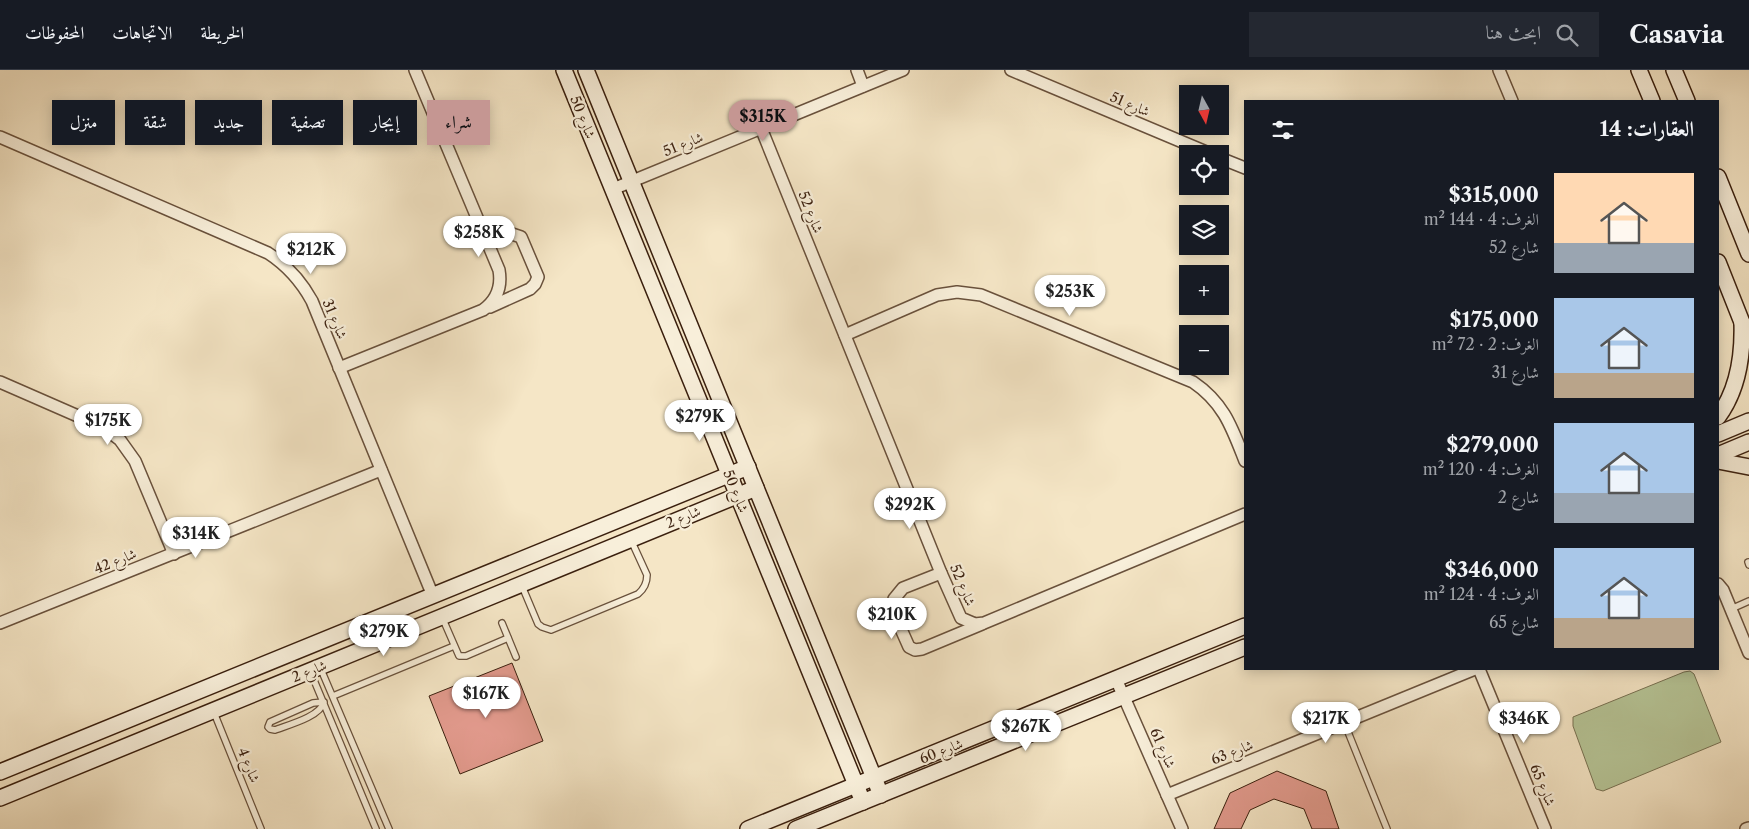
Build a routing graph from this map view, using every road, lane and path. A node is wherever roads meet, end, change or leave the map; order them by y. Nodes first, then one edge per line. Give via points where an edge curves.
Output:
1 (415, 70) edge
2 (564, 70) edge
3 (586, 70) edge
4 (857, 70) edge
5 (903, 70) edge
6 (1011, 70) edge
7 (1499, 70) edge
8 (1639, 70) edge
9 (1674, 70) edge
10 (864, 86) junction
11 (1512, 100) edge
12 (1652, 100) edge
13 (1687, 100) edge
14 (761, 128) junction
15 (0, 137) edge
16 (1190, 145) edge
17 (1229, 162) edge
18 (1244, 168) edge
19 (1719, 179) edge
20 (632, 182) junction
21 (613, 189) junction
22 (487, 243) junction
23 (1749, 254) edge
24 (1719, 265) edge
25 (483, 310) junction
26 (1742, 323) junction
27 (845, 335) junction
28 (1749, 339) edge
29 (339, 368) junction
30 (0, 382) edge
31 (1719, 415) edge
32 (1749, 422) edge
33 (1719, 434) edge
34 (1749, 442) edge
35 (1719, 455) edge
36 (1244, 459) edge
37 (1719, 461) edge
38 (748, 467) junction
39 (1749, 467) edge
40 (381, 470) junction
41 (729, 474) junction
42 (756, 488) junction
43 (738, 495) junction
44 (1244, 514) edge
45 (631, 539) junction
46 (174, 554) junction
47 (941, 573) junction
48 (521, 584) junction
49 (1719, 585) edge
50 (434, 595) junction
51 (1749, 600) edge
52 (1731, 609) junction
53 (441, 617) junction
54 (0, 623) edge
55 (502, 623) dead end
56 (984, 623) junction
57 (1244, 626) edge
58 (508, 638) junction
59 (454, 646) junction
60 (1244, 647) edge
61 (1749, 653) edge
62 (516, 657) dead end
63 (315, 668) junction
64 (1474, 670) edge
65 (1477, 670) edge
66 (1116, 679) junction
67 (1124, 696) junction
68 (333, 697) junction
69 (324, 702) junction
70 (213, 710) junction
71 (1344, 722) junction
72 (43, 755) junction
73 (0, 772) edge
74 (53, 776) junction
75 (874, 778) junction
76 (856, 785) junction
77 (881, 795) junction
78 (1167, 795) junction
79 (0, 798) edge
80 (863, 802) junction
81 (261, 829) edge
82 (376, 829) edge
83 (389, 829) edge
84 (748, 829) edge
85 (796, 829) edge
86 (1182, 829) edge
87 (1387, 829) edge
88 (1545, 829) edge

1 - 22 street
2 - 21 street, شارع 50
3 - 20 street, شارع 50
4 - 10 street
5 - 10 street, شارع 51
6 - 16 street, شارع 51
7 - 11 street
8 - 12 street
9 - 13 street
10 - 14 street, شارع 51
14 - 20 street, شارع 51
14 - 27 street, شارع 52
15 - 29 street, شارع 31 via 260,249 278,260 304,288
17 - 18 street
19 - 23 street
20 - 21 street, شارع 51
20 - 38 street, شارع 50
21 - 41 street, شارع 50
22 - 25 street via 499,270 500,284 495,298
22 - 25 street via 509,233 521,237 538,276 530,289
24 - 26 street
25 - 29 street
26 - 28 street
26 - 31 street via 1743,342 1736,379
27 - 36 street via 937,295 957,292 981,295 1193,382 1210,394 1224,411
27 - 47 street, شارع 52
29 - 40 street, شارع 31
30 - 46 street via 104,427 120,440 135,461
32 - 33 street
34 - 35 street
37 - 39 street
38 - 41 street, شارع 2
38 - 42 street, شارع 50
40 - 46 street, شارع 42
40 - 50 street, شارع 31
41 - 43 street, شارع 50
41 - 50 street, شارع 2
42 - 43 street, شارع 2
42 - 75 street, شارع 50
43 - 45 street, شارع 2
43 - 76 street, شارع 50
44 - 56 street
45 - 48 street, شارع 2
45 - 48 lane via 646,575 644,588 638,594 556,629 546,629 538,624
46 - 54 street, شارع 42
47 - 56 street, شارع 52 via 961,618 975,624
47 - 56 street via 903,588 894,599 893,611 909,646 922,650
48 - 53 street, شارع 2
49 - 52 street
50 - 53 street via 420,608 420,612 426,620
50 - 53 street via 451,594 456,600 455,607
50 - 72 street, شارع 2
51 - 52 lane
52 - 61 street
53 - 59 lane
53 - 63 street, شارع 2
55 - 58 lane
57 - 66 street, شارع 60
58 - 59 lane via 463,657
58 - 62 lane
59 - 68 lane
60 - 67 street, شارع 60
63 - 68 lane
63 - 69 lane
63 - 70 street, شارع 2
64 - 71 street, شارع 63
65 - 88 street, شارع 65
66 - 67 street, شارع 61
66 - 75 street, شارع 60
67 - 77 street, شارع 60
67 - 78 street, شارع 61
68 - 69 lane
68 - 83 lane
69 - 69 lane via 313,703 270,722 268,727 275,730 315,714
69 - 82 lane
70 - 74 street, شارع 2
70 - 81 lane, شارع 4
71 - 78 street, شارع 63
71 - 87 lane
72 - 73 street, شارع 2
72 - 74 street
74 - 79 street, شارع 2
75 - 76 street, شارع 60
75 - 77 street, شارع 50
76 - 80 street, شارع 50
76 - 84 street, شارع 60
77 - 80 street, شارع 60
78 - 86 street, شارع 61
80 - 85 street, شارع 60

